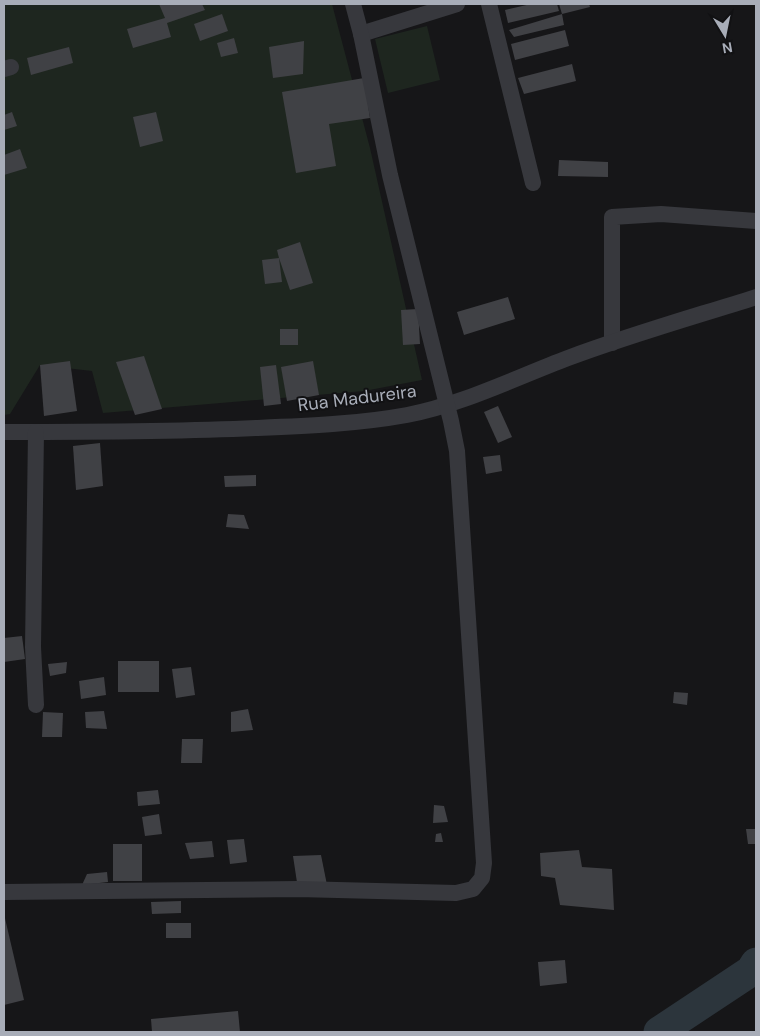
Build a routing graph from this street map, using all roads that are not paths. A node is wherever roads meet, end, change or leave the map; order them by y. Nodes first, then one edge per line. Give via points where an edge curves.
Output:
1 (353, 4) edge
2 (457, 4) edge
3 (489, 4) edge
4 (361, 34) junction
5 (533, 183) dead end
6 (756, 222) edge
7 (756, 298) edge
8 (612, 343) junction
9 (447, 404) junction
10 (4, 432) edge
11 (36, 432) junction
12 (36, 705) dead end
13 (4, 892) edge

1 - 4 street
2 - 4 street
3 - 5 street
4 - 9 street via 390,175
6 - 8 street via 661,214 612,217
7 - 8 street, Rua Madureira
8 - 9 street, Rua Madureira
9 - 11 street, Rua Madureira via 408,415 287,426
9 - 13 street via 459,483 484,863 477,886 456,893 278,889
10 - 11 street, Rua Madureira
11 - 12 street via 33,638

